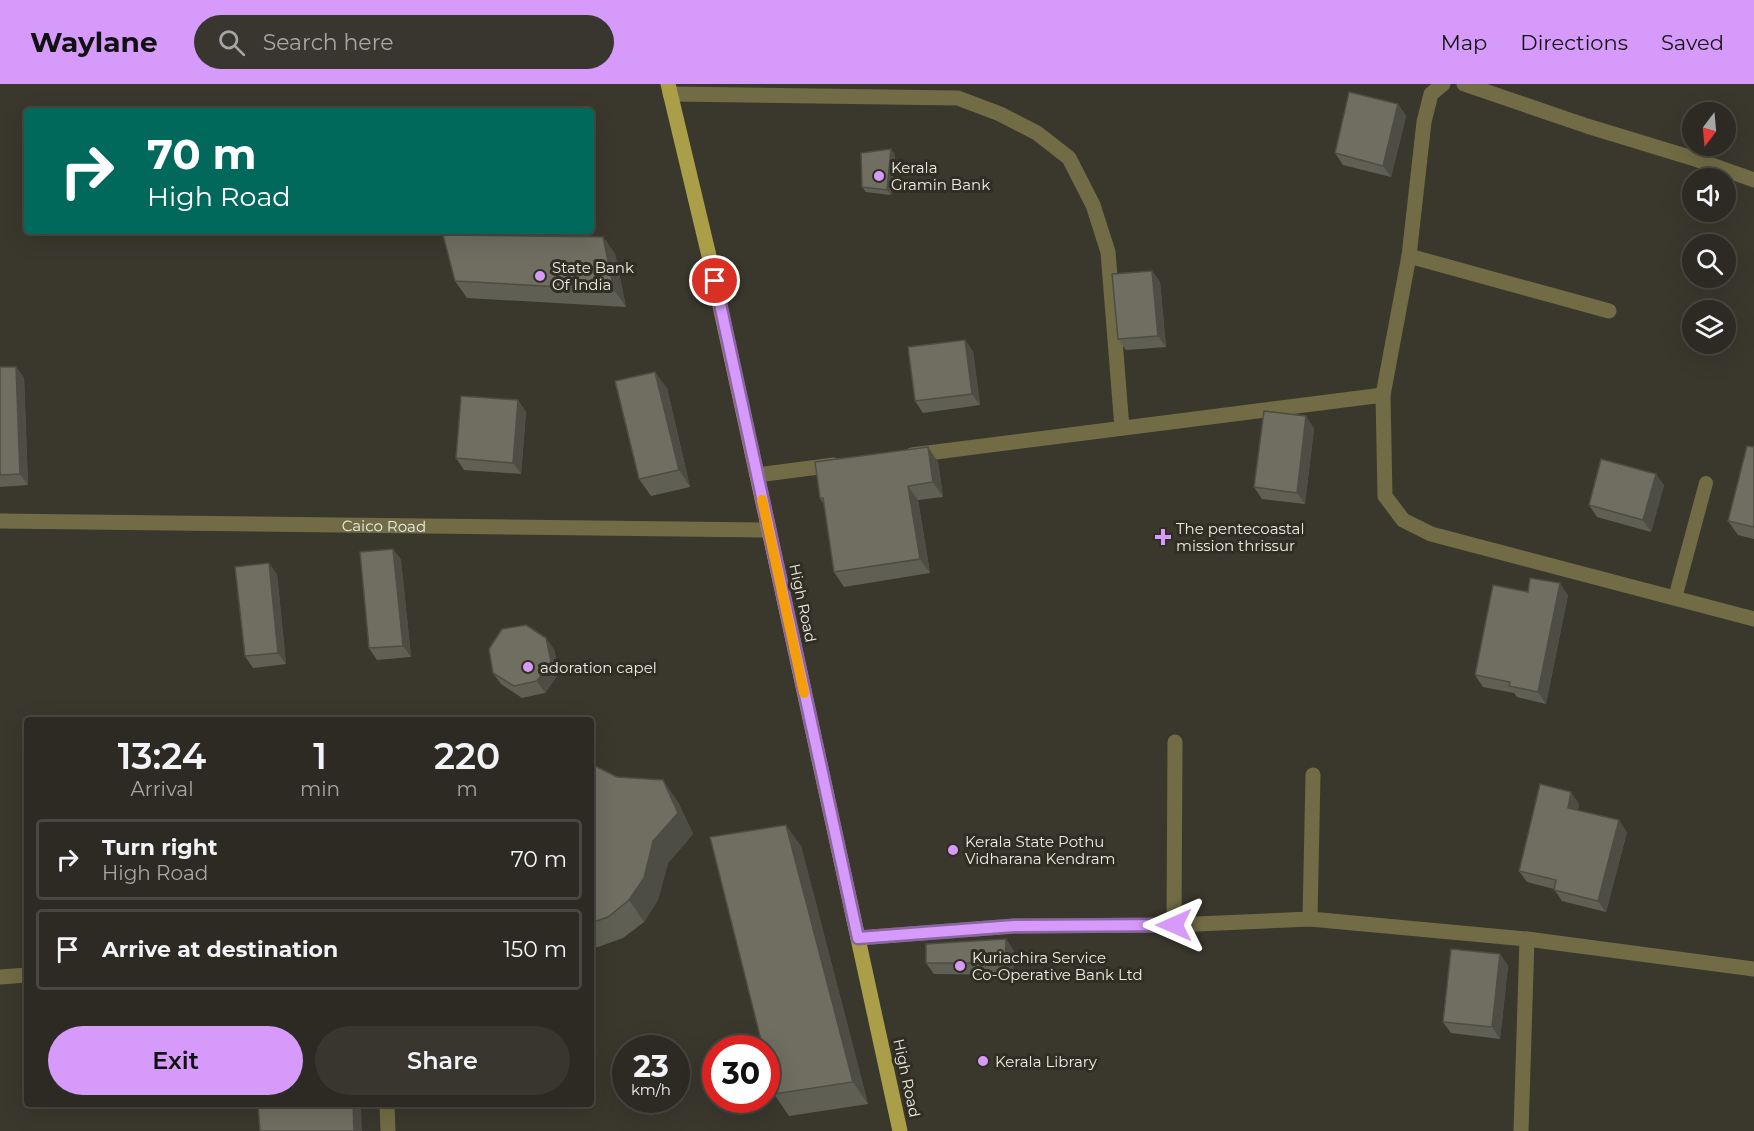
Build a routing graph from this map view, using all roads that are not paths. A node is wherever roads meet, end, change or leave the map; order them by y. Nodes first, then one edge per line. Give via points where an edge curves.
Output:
1 (1443, 84) edge
2 (1464, 84) edge
3 (669, 89) edge
4 (1754, 180) edge
5 (1409, 256) junction
6 (1609, 311) dead end
7 (1383, 395) junction
8 (1122, 428) junction
9 (898, 457) edge
10 (851, 463) edge
11 (757, 475) junction
12 (1706, 483) dead end
13 (0, 521) edge
14 (769, 530) junction
15 (1675, 598) junction
16 (1754, 619) edge
17 (1175, 742) dead end
18 (1313, 775) dead end
19 (1310, 919) junction
20 (1174, 925) junction
21 (858, 938) junction
22 (1527, 939) junction
23 (1754, 969) edge
24 (24, 975) edge
25 (0, 977) edge
26 (387, 1107) edge
27 (388, 1131) edge
28 (900, 1131) edge
29 (1521, 1131) edge

1 - 5 street via 1431,94 1424,122
2 - 4 street
3 - 8 street via 958,98 1037,133 1069,158 1093,206 1108,252
3 - 11 main road, High Road
5 - 6 street
5 - 7 street
7 - 8 street
7 - 15 street via 1385,496 1403,520 1431,534
8 - 9 street
10 - 11 street
11 - 14 main road, High Road
12 - 15 lane
13 - 14 street, Caico Road
14 - 21 main road, High Road
15 - 16 street
17 - 20 street
18 - 19 street
19 - 20 street
19 - 22 street
20 - 21 street via 1014,926
21 - 28 main road, High Road
22 - 23 street
22 - 29 street
24 - 25 street
26 - 27 street

